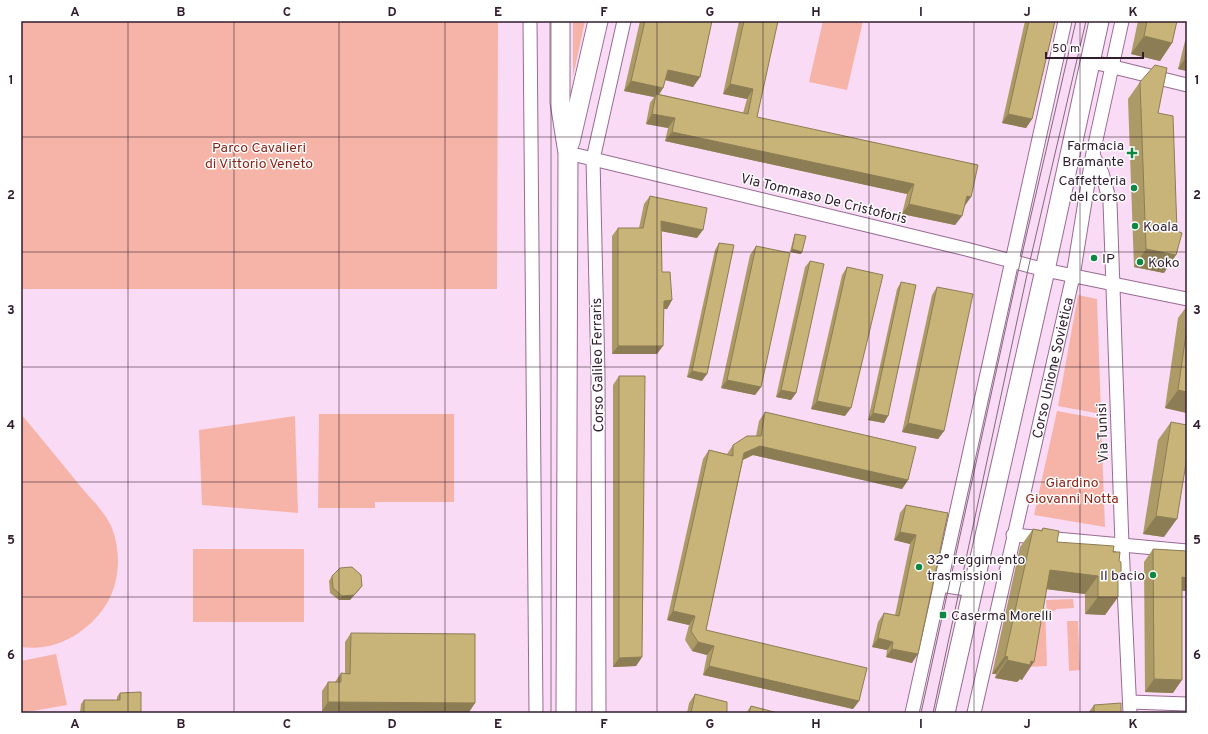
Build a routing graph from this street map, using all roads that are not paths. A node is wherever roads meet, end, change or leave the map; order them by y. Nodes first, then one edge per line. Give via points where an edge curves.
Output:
1 (530, 21) edge
2 (560, 21) edge
3 (598, 21) edge
4 (624, 21) edge
5 (1065, 21) edge
6 (1099, 21) edge
7 (1122, 21) edge
8 (1089, 61) junction
9 (1112, 66) junction
10 (1187, 85) edge
11 (568, 153) junction
12 (1093, 155) junction
13 (593, 159) junction
14 (1012, 260) junction
15 (1045, 270) junction
16 (1073, 276) junction
17 (1113, 284) junction
18 (1187, 299) edge
19 (1014, 535) junction
20 (1122, 545) junction
21 (1187, 551) edge
22 (940, 585) junction
23 (973, 590) junction
24 (1187, 704) edge
25 (1130, 708) edge
26 (536, 713) edge
27 (566, 713) edge
28 (599, 713) edge
29 (912, 713) edge
30 (945, 713) edge
31 (974, 713) edge

1 - 26 street
2 - 11 main road, Corso Galileo Ferraris via 560,102
3 - 11 main road, Corso Galileo Ferraris
4 - 13 street, Corso Galileo Ferraris
5 - 14 street
6 - 8 main road, Corso Unione Sovietica
7 - 9 street, Corso Unione Sovietica
8 - 9 street
8 - 15 main road, Corso Unione Sovietica
9 - 10 street
9 - 12 street, Corso Unione Sovietica
11 - 13 street, Via Tommaso De Cristoforis
11 - 27 main road, Corso Galileo Ferraris
12 - 16 street, Corso Unione Sovietica
12 - 17 street, Via Tunisi via 1102,173 1110,202
13 - 14 street, Via Tommaso De Cristoforis
13 - 28 street, Corso Galileo Ferraris via 598,382
14 - 15 street, Via Tommaso De Cristoforis
14 - 22 street
15 - 16 street, Via Tommaso De Cristoforis
15 - 23 main road, Corso Unione Sovietica
16 - 17 street, Via Tommaso De Cristoforis
16 - 19 street, Corso Unione Sovietica
17 - 18 street, Via Tommaso De Cristoforis
17 - 20 street, Via Tunisi
19 - 20 street
19 - 31 street, Corso Unione Sovietica
20 - 21 street
20 - 25 street, Via Tunisi
22 - 23 street
22 - 29 street
23 - 30 main road, Corso Unione Sovietica
24 - 25 street

